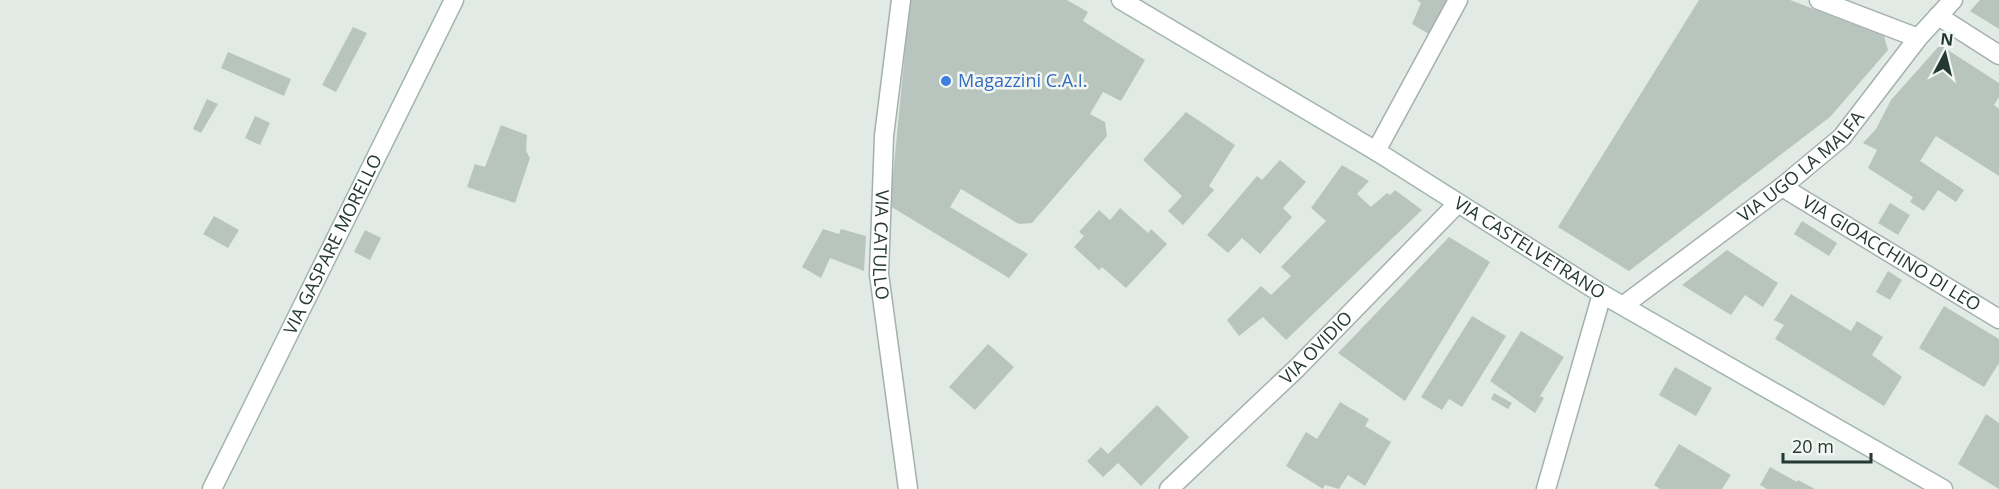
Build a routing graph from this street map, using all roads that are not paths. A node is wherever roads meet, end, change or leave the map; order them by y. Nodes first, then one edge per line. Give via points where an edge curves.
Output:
1 (454, 0) edge
2 (901, 0) edge
3 (1121, 0) edge
4 (1458, 0) edge
5 (1819, 0) edge
6 (1953, 0) edge
7 (1938, 16) junction
8 (1918, 38) junction
9 (1999, 55) edge
10 (1376, 151) junction
11 (1782, 187) junction
12 (1458, 203) junction
13 (1602, 294) junction
14 (1624, 305) junction
15 (1999, 319) edge
16 (212, 489) edge
17 (908, 489) edge
18 (1169, 489) edge
19 (1546, 489) edge
20 (1943, 489) edge

1 - 16 street, VIA GASPARE MORELLO
2 - 17 street, VIA CATULLO via 884,136 879,274
3 - 10 street, VIA CASTELVETRANO
4 - 10 street
5 - 8 street
6 - 7 street, VIA UGO LA MALFA
7 - 8 street, VIA UGO LA MALFA
7 - 9 street
8 - 11 street, VIA UGO LA MALFA via 1842,137
10 - 12 street, VIA CASTELVETRANO
11 - 14 street, VIA UGO LA MALFA
11 - 15 street, VIA GIOACCHINO DI LEO
12 - 13 street, VIA CASTELVETRANO
12 - 18 street, VIA OVIDIO via 1297,368
13 - 14 street, VIA CASTELVETRANO
13 - 19 street
14 - 20 street, VIA CASTELVETRANO

